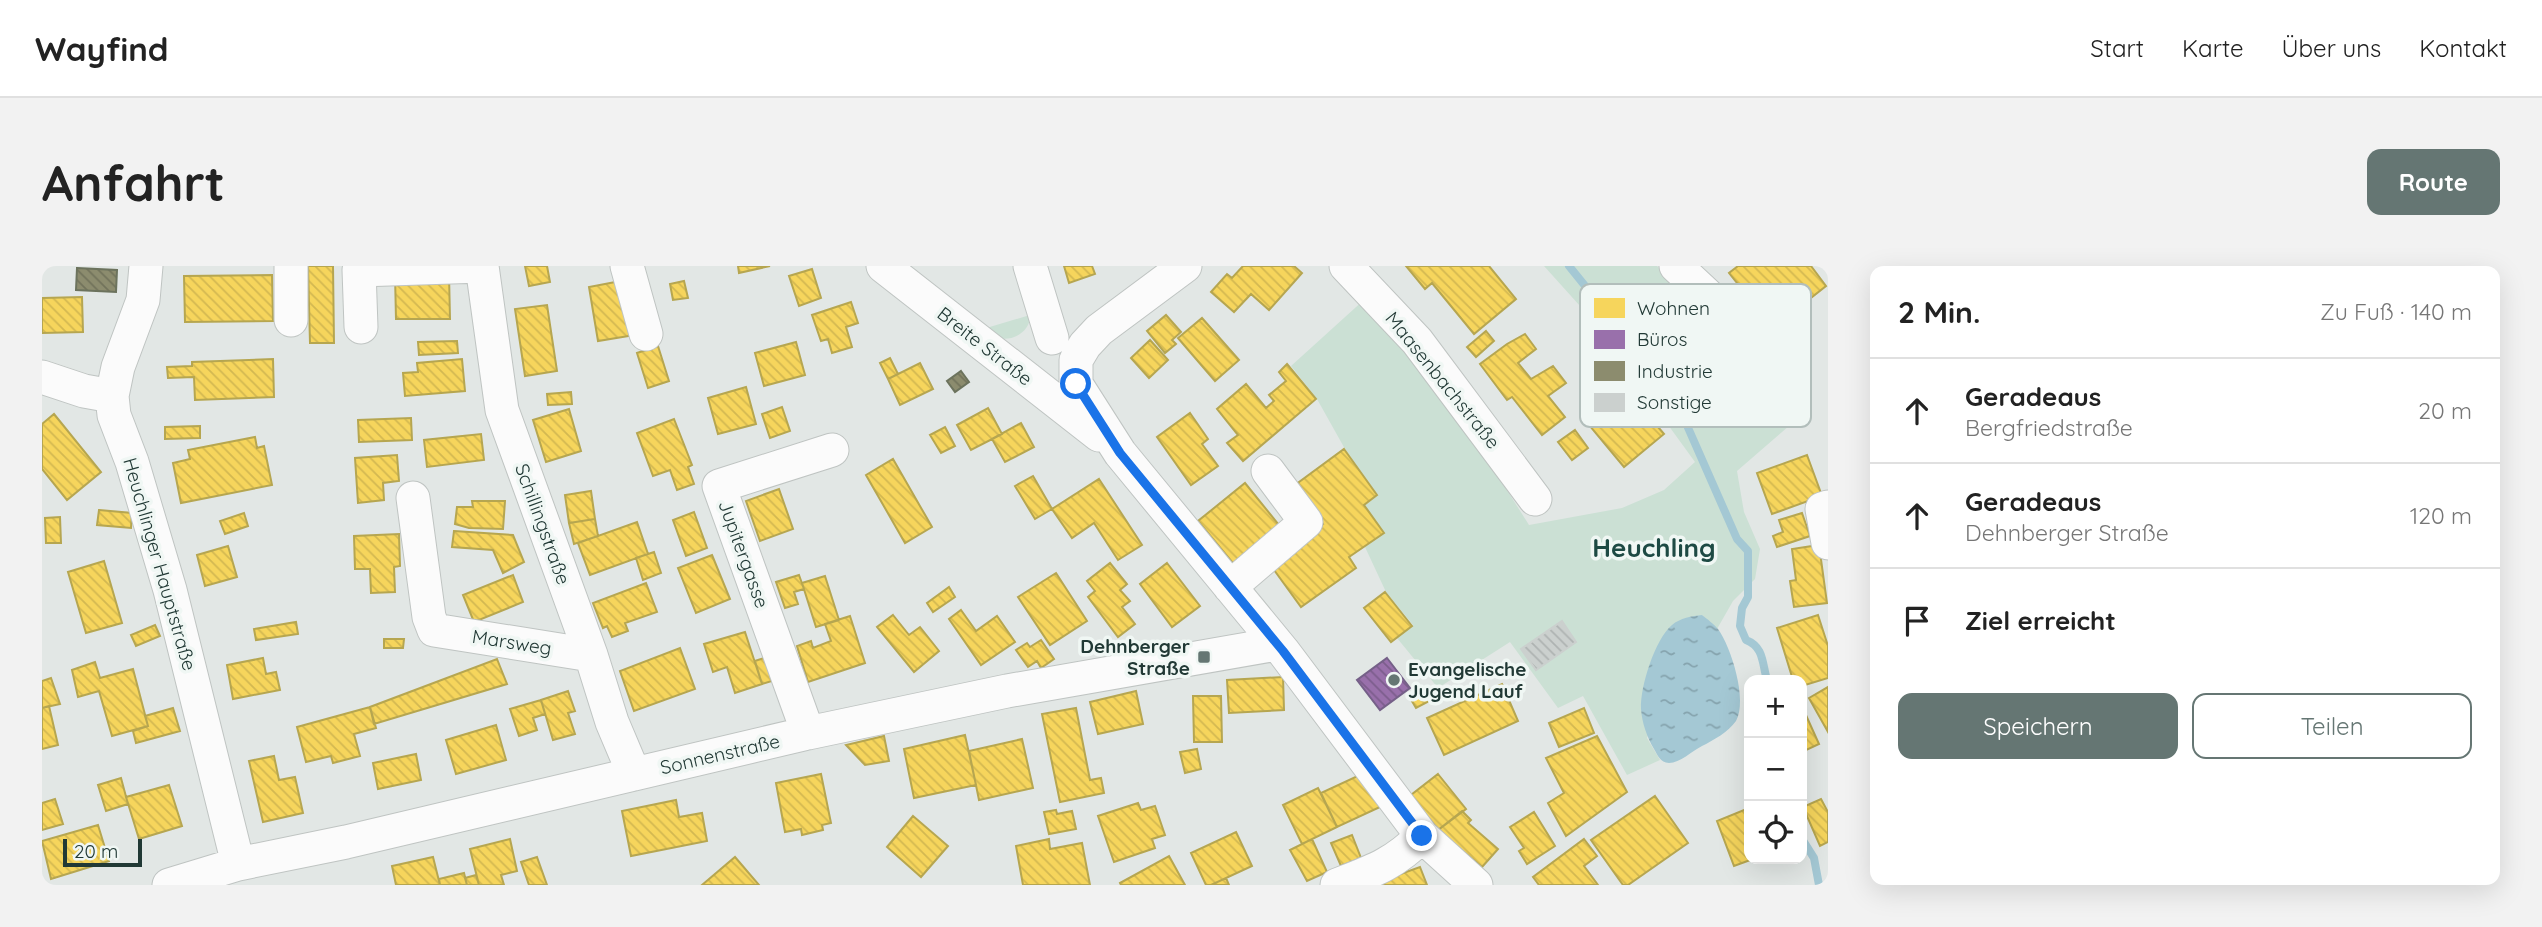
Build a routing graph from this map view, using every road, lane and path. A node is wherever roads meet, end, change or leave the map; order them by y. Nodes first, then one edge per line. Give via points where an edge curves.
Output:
1 (146, 266) edge
2 (291, 266) edge
3 (482, 266) edge
4 (627, 266) edge
5 (1030, 266) edge
6 (1185, 266) edge
7 (1346, 266) edge
8 (1676, 266) edge
9 (891, 268) edge
10 (1695, 284) edge
11 (291, 320) dead end
12 (361, 327) dead end
13 (646, 334) dead end
14 (1052, 338) junction
15 (1085, 345) junction
16 (1016, 371) junction
17 (42, 377) edge
18 (112, 396) junction
19 (832, 450) dead end
20 (1120, 453) junction
21 (1268, 471) dead end
22 (412, 498) dead end
23 (1535, 499) dead end
24 (1828, 507) edge
25 (1828, 543) edge
26 (1230, 587) junction
27 (1277, 644) junction
28 (591, 654) junction
29 (808, 733) junction
30 (634, 774) junction
31 (1422, 836) junction
32 (235, 872) edge
33 (169, 885) edge
34 (1337, 885) edge
35 (1476, 885) edge

1 - 18 street, Heuchlinger Hauptstraße via 143,300
2 - 11 street
3 - 12 street via 359,270
3 - 28 street, Schillingstraße via 502,410
4 - 13 street
5 - 14 street
6 - 15 street
7 - 23 street, Maasenbachstraße via 1417,341
8 - 10 street
9 - 16 street, Breite Straße
14 - 15 street
14 - 16 street
15 - 20 street via 1076,360 1076,384
16 - 20 street, Breite Straße
17 - 18 street
18 - 32 street, Heuchlinger Hauptstraße via 114,415 170,590
19 - 29 street, Jupitergasse via 719,486
20 - 26 street
21 - 26 street via 1306,522
22 - 28 street, Marsweg via 434,630
24 - 25 street via 1822,509
26 - 27 street
27 - 29 street, Sonnenstraße via 1007,691
27 - 31 street
28 - 30 street, Schillingstraße
29 - 30 street, Sonnenstraße
30 - 32 street, Sonnenstraße
31 - 34 street via 1386,866
31 - 35 street
32 - 33 street, Sonnenstraße

